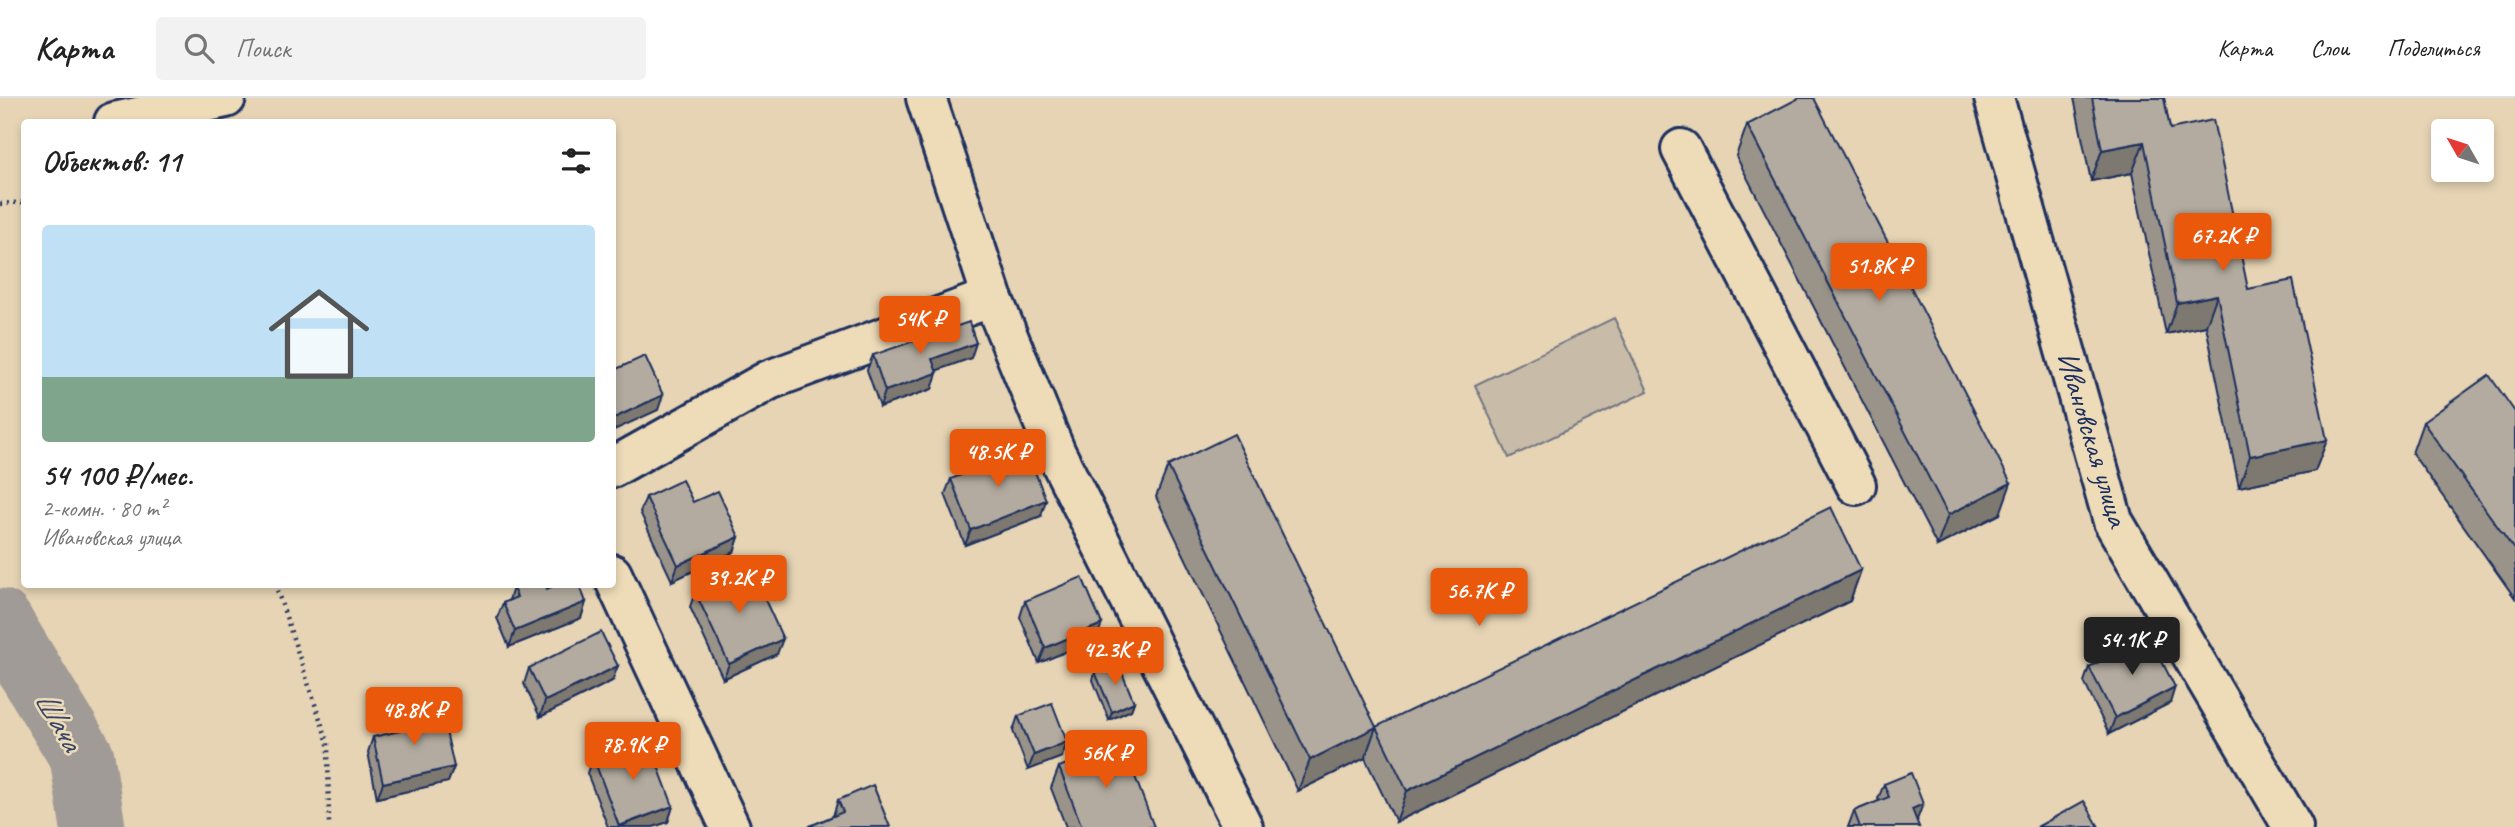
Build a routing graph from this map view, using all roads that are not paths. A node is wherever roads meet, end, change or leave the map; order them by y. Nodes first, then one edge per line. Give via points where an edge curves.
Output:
1 (226, 98) edge
2 (926, 98) edge
3 (1994, 98) edge
4 (128, 119) edge
5 (1681, 149) dead end
6 (992, 297) junction
7 (616, 466) edge
8 (1856, 485) dead end
9 (616, 583) edge
10 (730, 827) edge
11 (1243, 827) edge
12 (2293, 827) edge

1 - 4 street
2 - 6 street
3 - 12 street, Ивановская улица via 2113,521
5 - 8 street
6 - 7 street via 769,380
6 - 11 street via 1056,453
9 - 10 street

